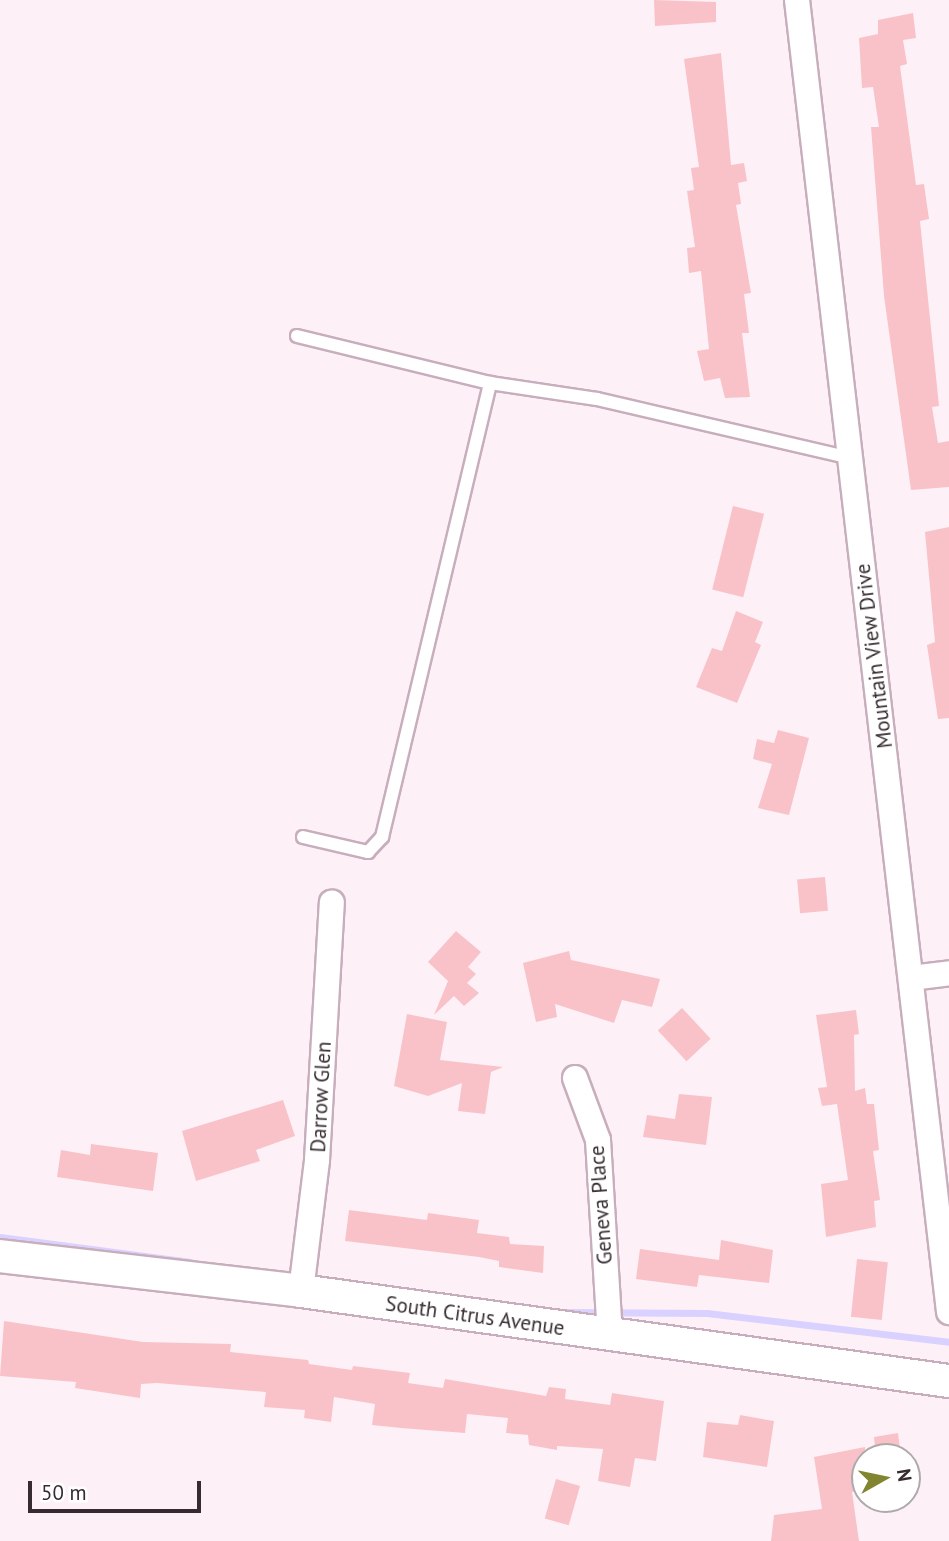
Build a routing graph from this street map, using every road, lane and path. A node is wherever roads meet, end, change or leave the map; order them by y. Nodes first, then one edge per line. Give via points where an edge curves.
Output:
1 (797, 0) edge
2 (298, 336) dead end
3 (490, 383) junction
4 (851, 458) junction
5 (303, 837) dead end
6 (332, 902) dead end
7 (949, 973) edge
8 (911, 978) junction
9 (575, 1078) dead end
10 (0, 1256) edge
11 (301, 1291) junction
12 (949, 1312) edge
13 (610, 1335) junction
14 (949, 1381) edge

1 - 4 street, Mountain View Drive
2 - 3 lane
3 - 4 lane via 597,399
3 - 5 lane via 382,837 368,852
4 - 8 street, Mountain View Drive
6 - 11 street, Darrow Glen via 317,1160
7 - 8 street
8 - 12 street, Mountain View Drive
9 - 13 street, Geneva Place via 598,1140
10 - 11 street, South Citrus Avenue
11 - 13 street, South Citrus Avenue
13 - 14 street, South Citrus Avenue

